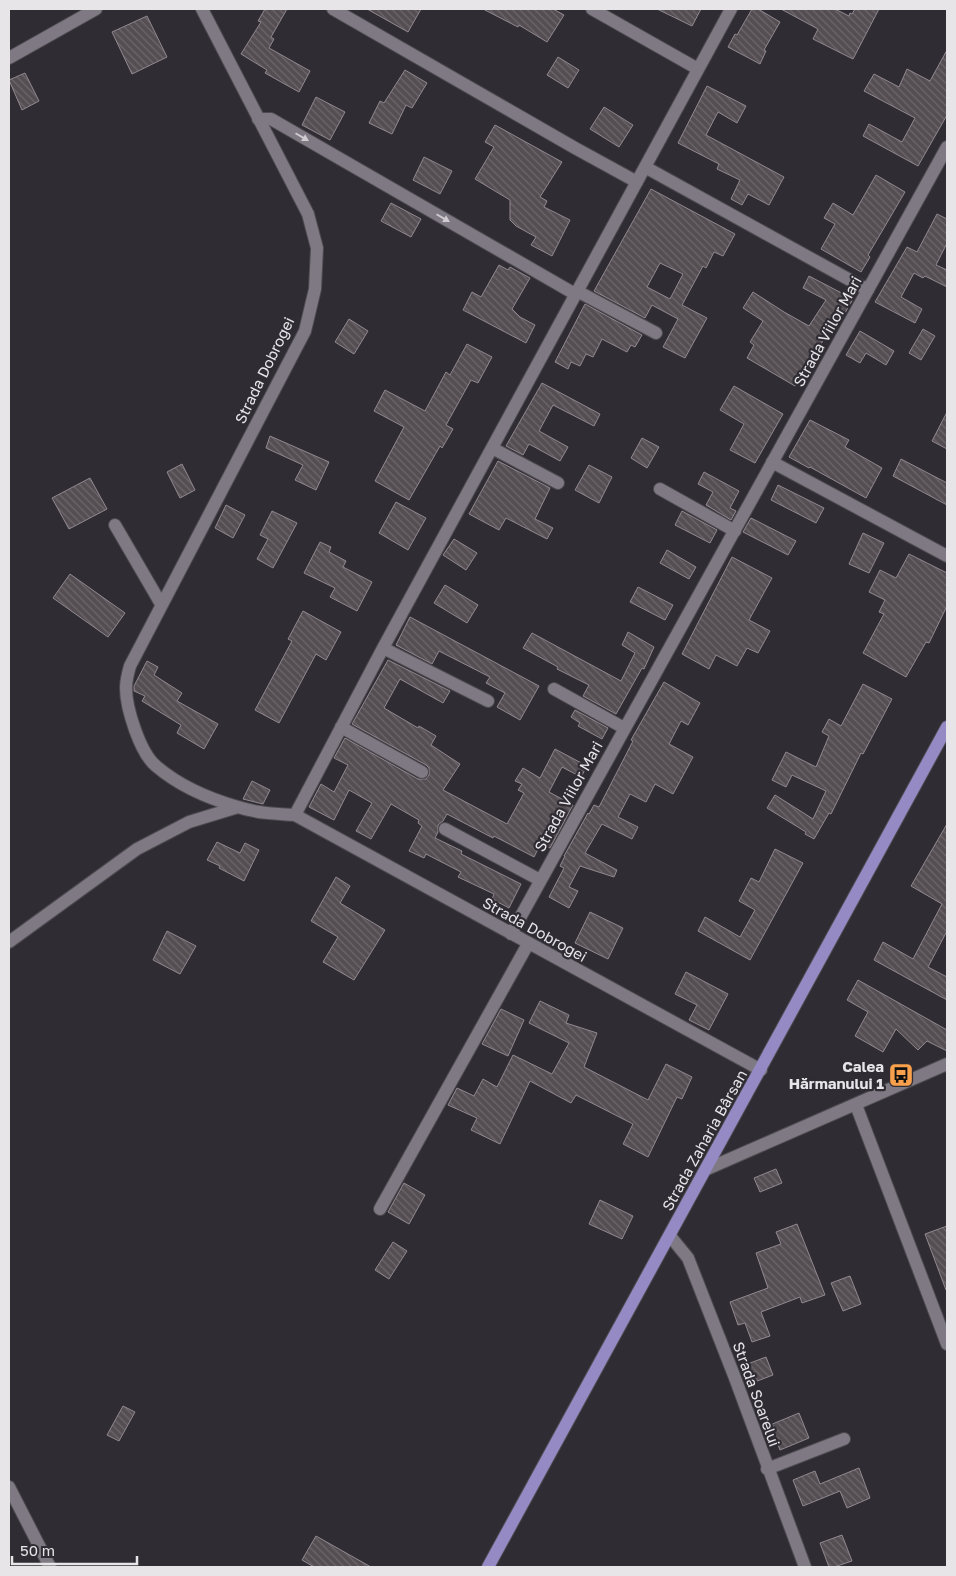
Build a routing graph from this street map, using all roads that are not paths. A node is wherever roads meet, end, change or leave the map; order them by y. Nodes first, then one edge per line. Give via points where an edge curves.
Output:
1 (96, 9) edge
2 (202, 9) edge
3 (333, 9) edge
4 (592, 9) edge
5 (731, 9) edge
6 (9, 58) edge
7 (698, 68) junction
8 (258, 118) junction
9 (947, 147) edge
10 (645, 167) junction
11 (637, 182) junction
12 (868, 290) junction
13 (576, 293) junction
14 (656, 332) dead end
15 (492, 448) junction
16 (772, 462) junction
17 (558, 483) dead end
18 (660, 489) dead end
19 (116, 525) dead end
20 (735, 531) junction
21 (947, 556) edge
22 (161, 604) junction
23 (383, 648) junction
24 (554, 688) dead end
25 (488, 701) dead end
26 (947, 727) edge
27 (341, 728) junction
28 (624, 728) junction
29 (422, 772) dead end
30 (238, 807) junction
31 (295, 815) junction
32 (445, 829) dead end
33 (540, 880) junction
34 (511, 934) junction
35 (9, 942) edge
36 (528, 944) junction
37 (947, 1064) edge
38 (761, 1070) junction
39 (856, 1105) junction
40 (707, 1169) junction
41 (380, 1209) dead end
42 (670, 1236) junction
43 (947, 1344) edge
44 (844, 1439) dead end
45 (767, 1469) junction
46 (9, 1487) edge
47 (50, 1567) edge
48 (488, 1567) edge
49 (805, 1567) edge

1 - 6 street
2 - 8 street, Strada Dobrogei
3 - 11 street
4 - 7 street
5 - 7 street
7 - 10 street
8 -> 13 street via 271,119
8 - 22 street, Strada Dobrogei via 308,214 317,248 315,289 305,331
9 - 12 street, Strada Viilor Mari
10 - 11 street
10 - 12 street
11 - 13 street
12 - 16 street, Strada Viilor Mari
13 - 14 street
13 - 15 street
15 - 17 street
15 - 23 street
16 - 20 street, Strada Viilor Mari
16 - 21 street
18 - 20 street
19 - 22 street
20 - 28 street, Strada Viilor Mari
22 - 30 street, Strada Dobrogei via 130,666 126,688 128,710 138,738 154,765 180,782
23 - 25 street
23 - 27 street
24 - 28 street
26 - 38 main road, Strada Zaharia Bârsan
27 - 29 street
27 - 31 street
28 - 33 street, Strada Viilor Mari
30 - 31 street, Strada Dobrogei
30 - 35 street via 190,822 137,849
31 - 34 street, Strada Dobrogei
32 - 33 street
33 - 34 street, Strada Viilor Mari
34 - 36 street, Strada Dobrogei
36 - 38 street, Strada Dobrogei
36 - 41 street
37 - 39 street
38 - 40 main road, Strada Zaharia Bârsan
39 - 40 street
39 - 43 street
40 - 42 main road, Strada Zaharia Bârsan
42 - 45 street, Strada Soarelui via 688,1258
42 - 48 main road, Strada Zaharia Bârsan
44 - 45 street
45 - 49 street, Strada Soarelui
46 - 47 street

